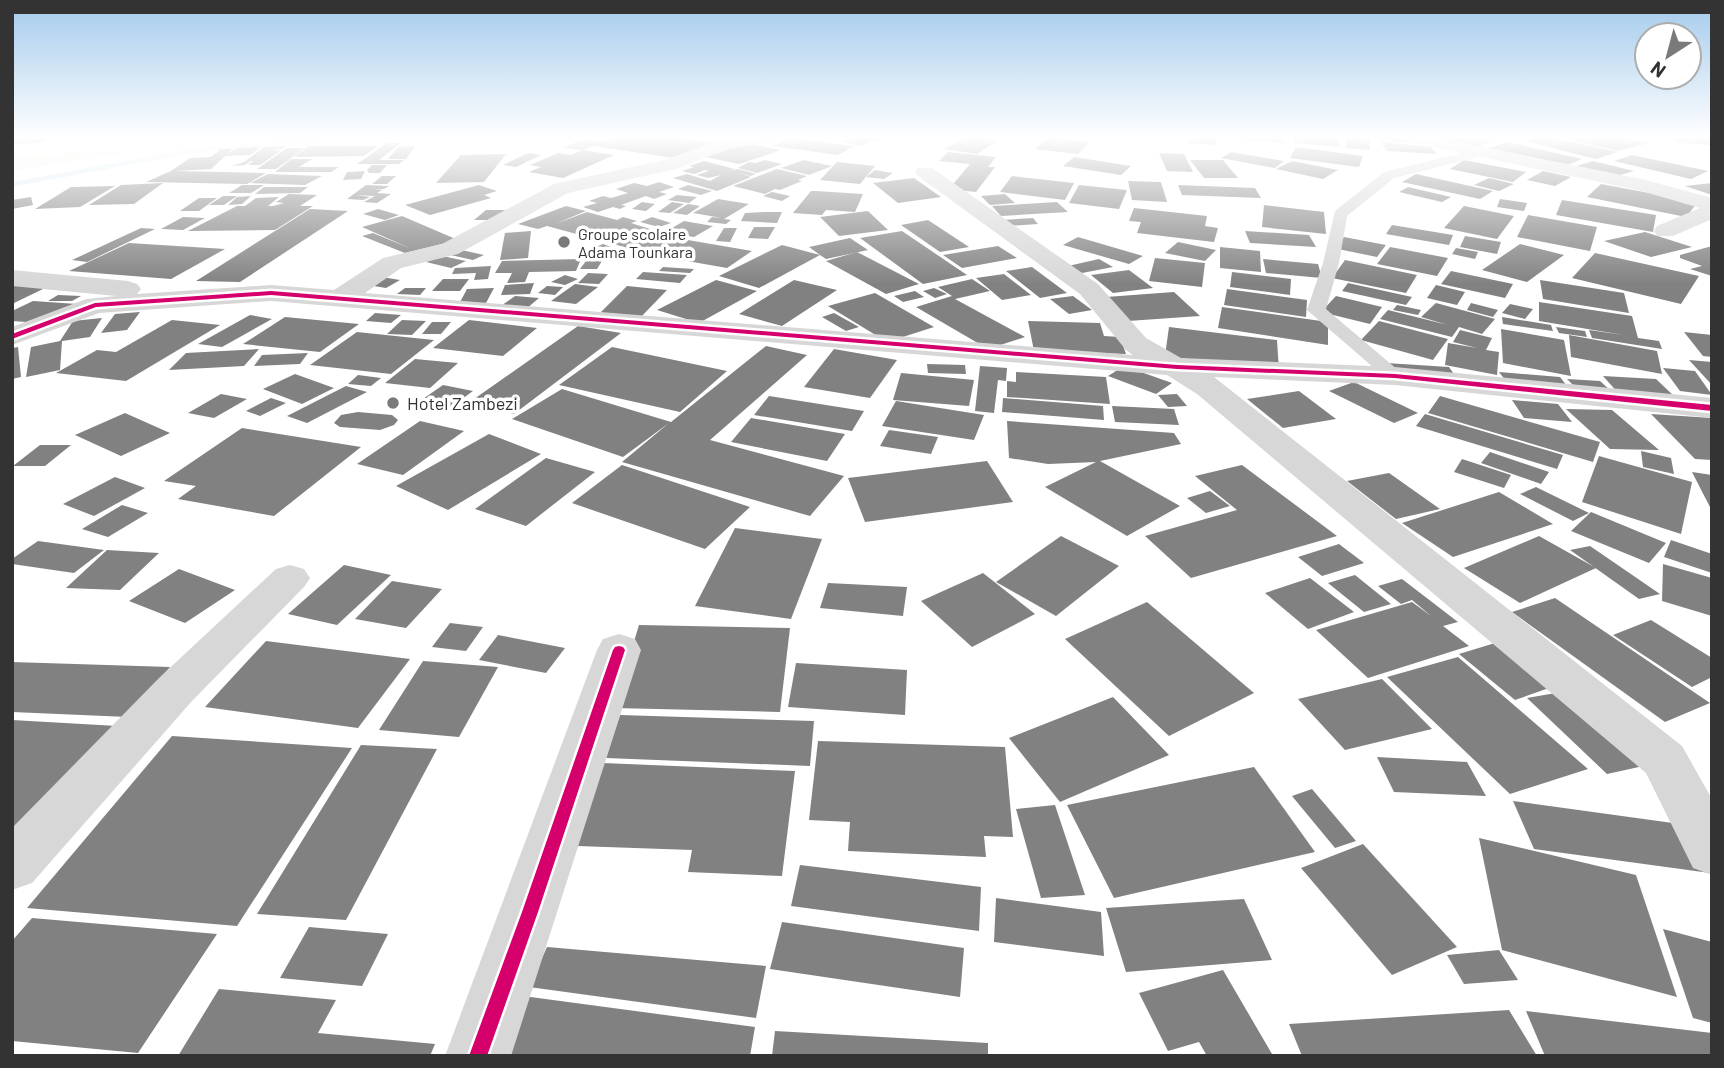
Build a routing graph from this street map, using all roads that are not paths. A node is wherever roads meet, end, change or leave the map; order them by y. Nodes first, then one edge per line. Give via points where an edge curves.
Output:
1 (571, 186) edge
2 (944, 186) edge
3 (1375, 186) edge
4 (1645, 186) edge
5 (1712, 205) edge
6 (1712, 211) edge
7 (1665, 231) dead end
8 (12, 278) edge
9 (220, 297) junction
10 (338, 299) junction
11 (12, 337) edge
12 (1177, 368) junction
13 (1395, 376) junction
14 (1712, 408) edge
15 (290, 578) dead end
16 (619, 650) dead end
17 (1712, 851) edge
18 (12, 866) edge
19 (478, 1056) edge

1 - 10 street via 450,249 392,263
2 - 12 street via 1089,289 1136,344
3 - 13 lane via 1340,214 1316,310
4 - 5 street
6 - 7 street
8 - 9 street
9 - 10 street via 271,293
9 - 11 street via 95,305
10 - 12 street
12 - 13 street
12 - 17 street via 1208,387 1664,760
13 - 14 street
15 - 18 street via 176,689
16 - 19 street

